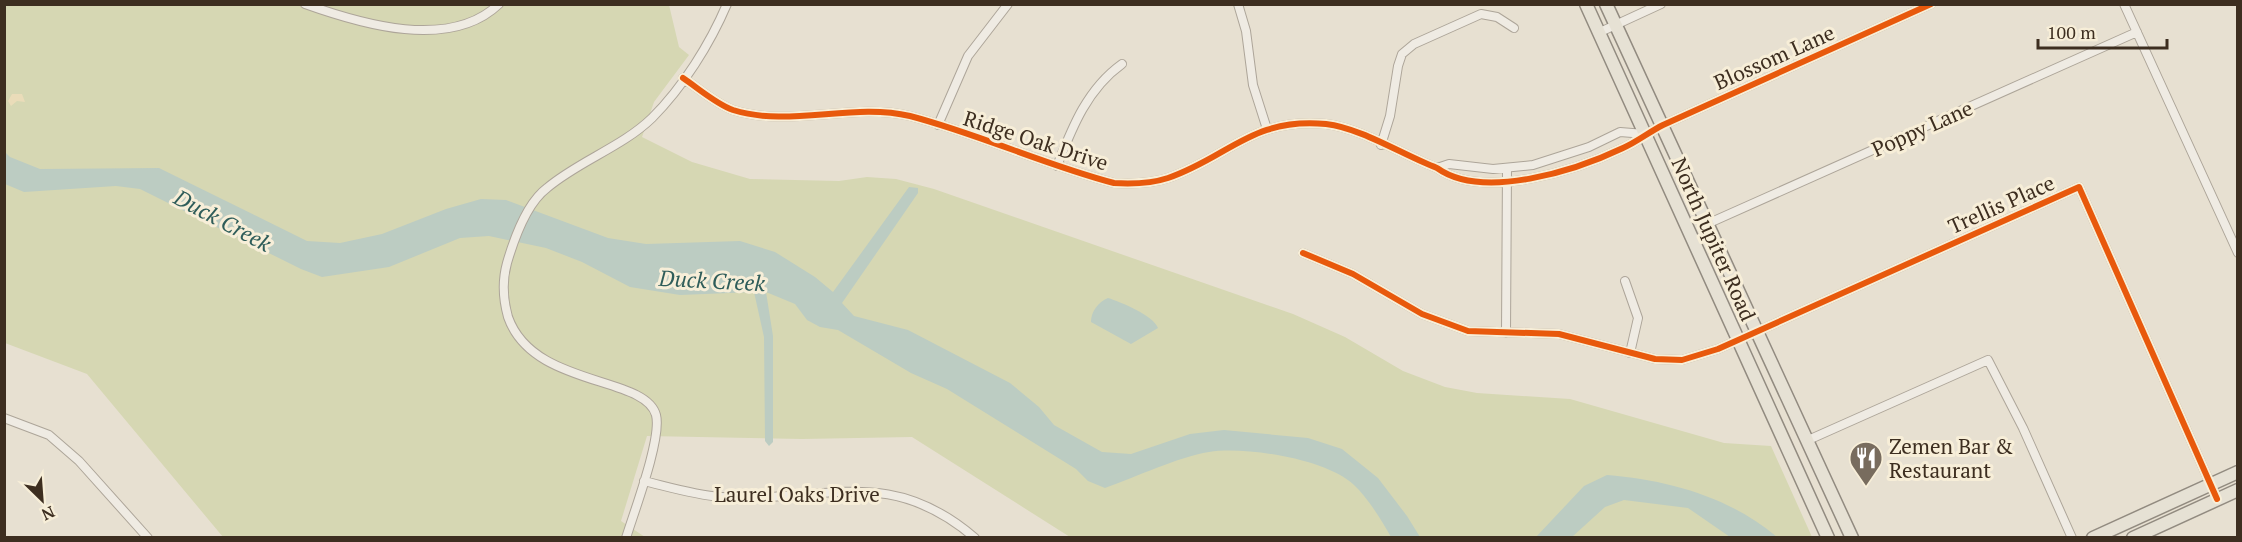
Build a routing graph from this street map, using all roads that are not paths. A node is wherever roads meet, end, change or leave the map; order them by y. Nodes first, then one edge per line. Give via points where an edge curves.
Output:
1 (305, 4) edge
2 (499, 4) edge
3 (727, 4) edge
4 (1008, 4) edge
5 (1238, 4) edge
6 (1586, 4) edge
7 (1606, 4) edge
8 (1661, 4) edge
9 (1931, 4) edge
10 (2124, 4) edge
11 (1616, 25) junction
12 (1514, 28) dead end
13 (2137, 32) junction
14 (1598, 33) junction
15 (1122, 64) dead end
16 (683, 78) junction
17 (938, 125) junction
18 (1663, 125) junction
19 (1267, 129) junction
20 (1645, 134) junction
21 (1381, 145) junction
22 (1057, 166) junction
23 (1437, 168) junction
24 (1507, 168) junction
25 (1507, 181) junction
26 (1707, 225) junction
27 (1303, 253) dead end
28 (2238, 253) edge
29 (1625, 280) dead end
30 (1756, 332) junction
31 (1506, 333) junction
32 (1739, 339) junction
33 (1630, 353) junction
34 (4, 418) edge
35 (1806, 441) junction
36 (1820, 471) junction
37 (2238, 472) edge
38 (1802, 478) junction
39 (644, 481) junction
40 (2212, 484) junction
41 (2238, 490) edge
42 (2217, 499) junction
43 (148, 537) edge
44 (626, 537) edge
45 (975, 537) edge
46 (1828, 537) edge
47 (1852, 537) edge
48 (2072, 537) edge
49 (2093, 537) edge
50 (2133, 537) edge

1 - 2 street via 383,27 417,31 466,25
3 - 16 street via 715,33
4 - 17 street via 968,56
5 - 19 street via 1246,30 1252,85
6 - 14 main road, North Jupiter Road
7 - 11 main road, North Jupiter Road
8 - 11 street
9 - 18 street, Blossom Lane
10 - 13 street
11 - 14 street
11 - 18 main road, North Jupiter Road
12 - 21 street via 1497,17 1481,15 1414,44 1402,54
13 - 26 street, Poppy Lane
13 - 28 street
14 - 20 main road, North Jupiter Road
15 - 22 street via 1078,112
16 - 17 street, Ridge Oak Drive via 730,109 748,114 884,112
16 - 39 street via 652,117 626,138 545,188 533,203 504,277 506,310 515,335 528,350 546,362 644,400 656,413 657,426
17 - 22 street, Ridge Oak Drive
18 - 20 street, Blossom Lane
18 - 26 main road, North Jupiter Road
19 - 21 street, Ridge Oak Drive via 1289,124 1327,124
19 - 22 street, Ridge Oak Drive via 1233,143 1191,169 1141,184 1114,183
20 - 24 street, Ridge Oak Drive via 1620,132 1564,156
20 - 25 street, Ridge Oak Drive via 1626,147 1591,161
20 - 32 main road, North Jupiter Road
21 - 23 street, Ridge Oak Drive
23 - 24 street, Ridge Oak Drive via 1449,164
23 - 25 street, Ridge Oak Drive via 1446,175 1471,180
24 - 25 street
25 - 31 street
26 - 30 main road, North Jupiter Road
27 - 31 street via 1353,274 1441,323 1468,331
29 - 33 street via 1638,318
30 - 32 street
30 - 35 main road, North Jupiter Road
30 - 40 street, Trellis Place via 2079,187
31 - 33 street via 1558,334
32 - 33 street via 1682,360
32 - 38 main road, North Jupiter Road
34 - 43 street via 49,435 79,461
35 - 36 main road, North Jupiter Road
35 - 48 street via 1988,360
36 - 38 main road
36 - 47 main road, North Jupiter Road
37 - 40 main road
38 - 46 main road, North Jupiter Road
39 - 44 street
39 - 45 street, Laurel Oaks Drive via 720,497 853,490 897,496 922,503
40 - 42 street, Trellis Place
40 - 49 main road
41 - 42 main road
42 - 50 main road

